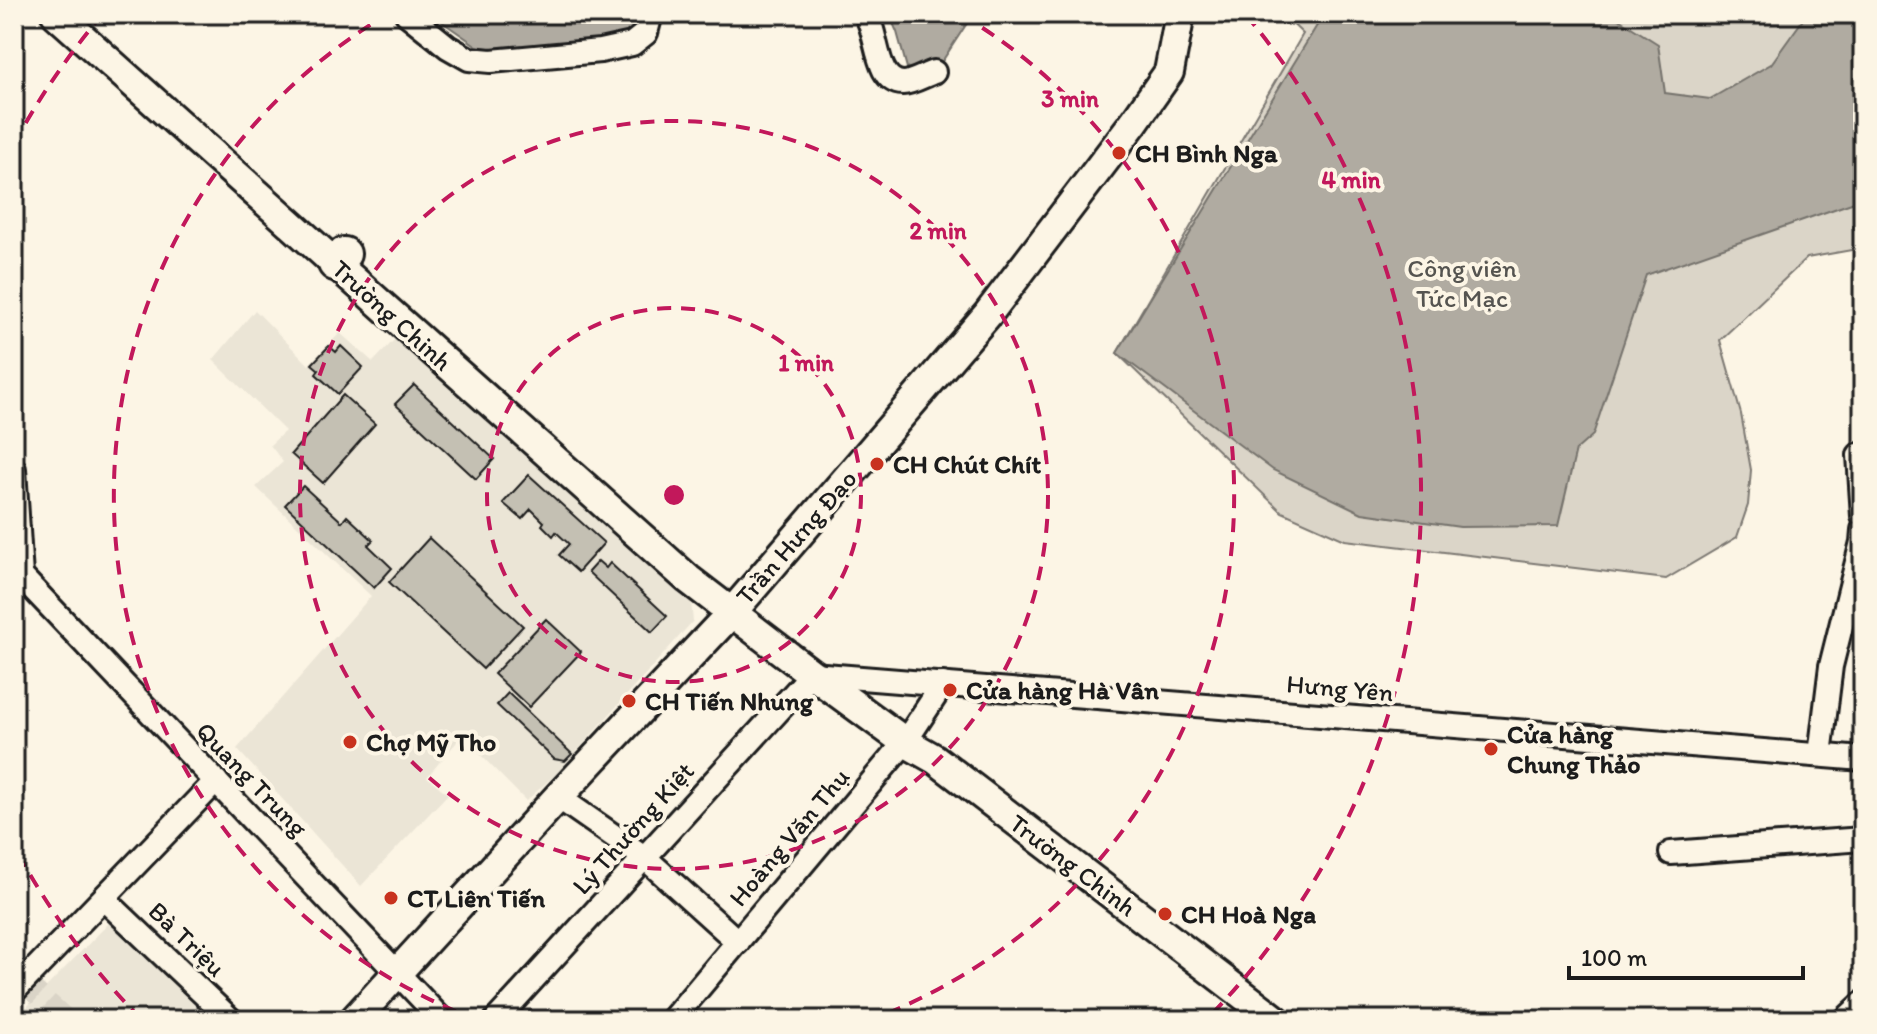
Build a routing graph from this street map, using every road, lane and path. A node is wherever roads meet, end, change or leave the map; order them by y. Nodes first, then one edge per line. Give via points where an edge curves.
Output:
1 (56, 14) edge
2 (74, 14) edge
3 (407, 14) edge
4 (651, 14) edge
5 (865, 14) edge
6 (1180, 14) edge
7 (934, 72) dead end
8 (340, 259) junction
9 (1859, 455) dead end
10 (14, 469) edge
11 (1863, 516) edge
12 (1863, 530) edge
13 (17, 580) edge
14 (733, 611) junction
15 (812, 674) junction
16 (943, 684) junction
17 (905, 742) junction
18 (1820, 755) junction
19 (1863, 759) edge
20 (216, 781) junction
21 (558, 797) junction
22 (1863, 839) edge
23 (1671, 853) dead end
24 (644, 857) junction
25 (104, 899) junction
26 (1108, 900) junction
27 (738, 942) junction
28 (397, 972) junction
29 (17, 981) edge
30 (1863, 1003) edge
31 (231, 1020) edge
32 (354, 1020) edge
33 (442, 1020) edge
34 (496, 1020) edge
35 (672, 1020) edge
36 (1246, 1020) edge
37 (1276, 1020) edge
38 (1845, 1020) edge

1 - 8 main road, Trường Chinh
2 - 8 main road, Trường Chinh
3 - 4 street via 469,59 491,61 632,44 646,33
5 - 7 street via 882,67 891,78 904,83
6 - 14 main road, Trần Hưng Đạo via 1169,72 1134,122 988,314
8 - 14 main road, Trường Chinh via 701,570
9 - 11 street
10 - 13 street
12 - 18 street via 1831,666
13 - 20 street, Quang Trung
14 - 15 main road, Trường Chinh
14 - 21 main road, Trần Hưng Đạo
15 - 16 street, Hưng Yên
15 - 17 main road, Trường Chinh
15 - 24 street, Lý Thường Kiệt
16 - 17 street, Hoàng Văn Thụ
16 - 18 street, Hưng Yên
17 - 26 main road, Trường Chinh via 935,759
17 - 27 street, Hoàng Văn Thụ
18 - 19 street, Hưng Yên
20 - 25 street
20 - 28 street, Quang Trung
21 - 24 street
21 - 28 main road, Trần Hưng Đạo
22 - 23 street
24 - 27 street
24 - 34 street, Lý Thường Kiệt
25 - 29 street
25 - 31 street, Bà Triệu
26 - 36 main road, Trường Chinh
26 - 37 main road, Trường Chinh
27 - 35 street, Hoàng Văn Thụ
28 - 32 main road, Trần Hưng Đạo
28 - 33 street, Quang Trung
30 - 38 street

